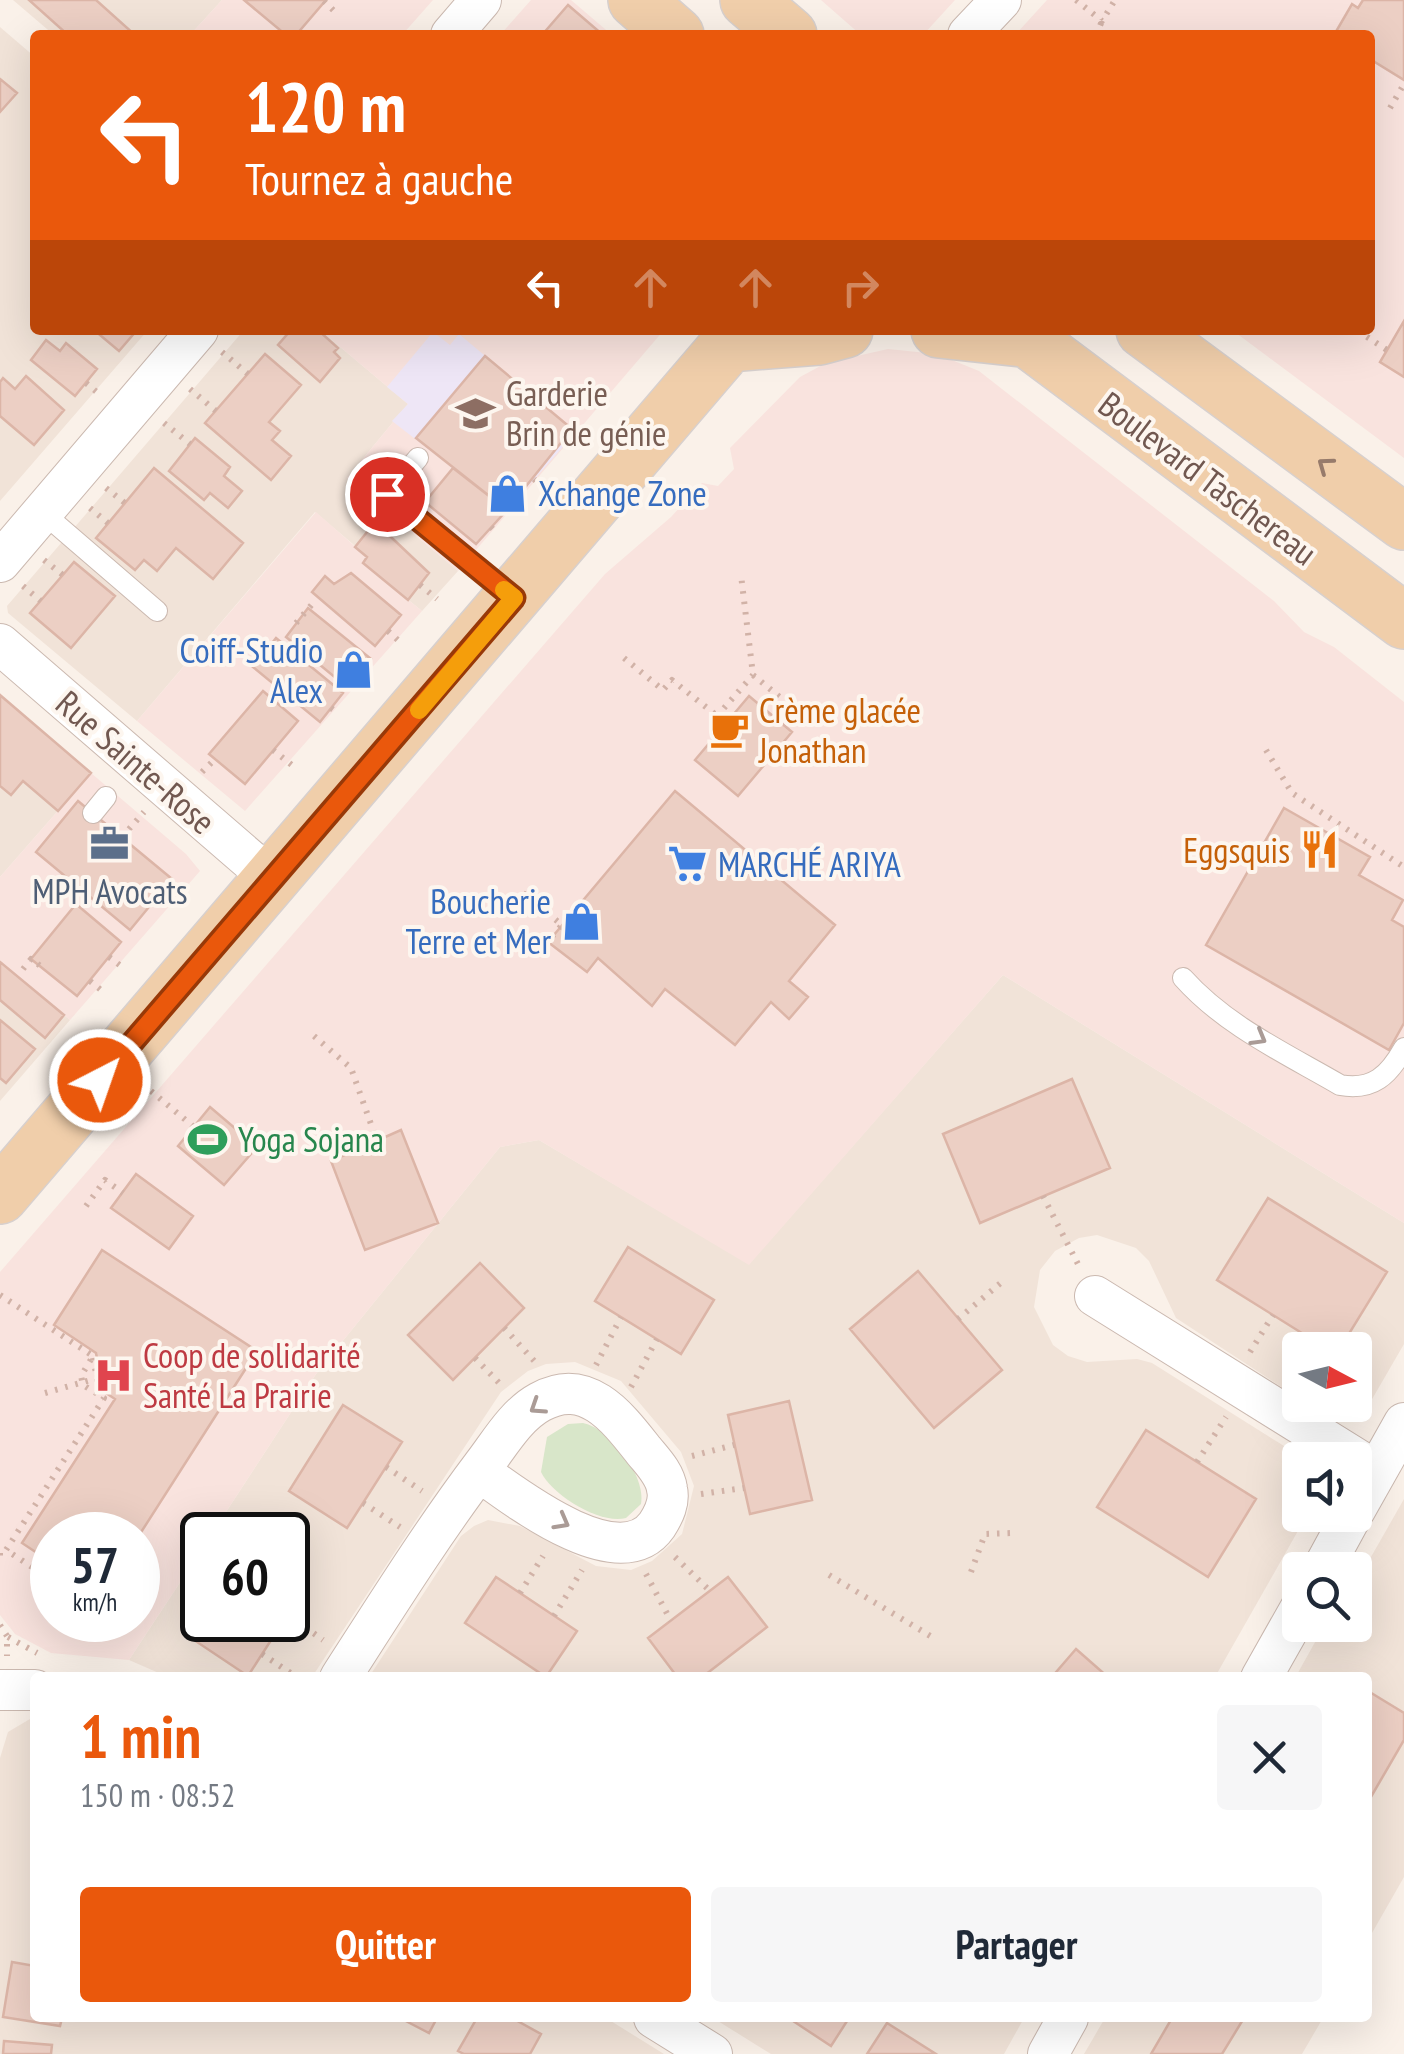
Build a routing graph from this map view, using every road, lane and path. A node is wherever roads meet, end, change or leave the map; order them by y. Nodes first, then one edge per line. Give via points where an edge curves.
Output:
1 (481, 0) edge
2 (636, 0) edge
3 (748, 0) edge
4 (1001, 0) edge
5 (1076, 0) edge
6 (1115, 0) edge
7 (324, 2) edge
8 (334, 11) dead end
9 (1102, 22) junction
10 (455, 30) edge
11 (670, 30) edge
12 (783, 30) edge
13 (973, 30) edge
14 (1098, 30) edge
15 (1404, 84) edge
16 (1390, 108) dead end
17 (826, 335) edge
18 (1020, 335) edge
19 (1151, 335) edge
20 (1364, 335) edge
21 (735, 337) edge
22 (210, 341) edge
23 (1387, 350) dead end
24 (248, 374) dead end
25 (86, 382) dead end
26 (190, 389) dead end
27 (98, 393) dead end
28 (216, 411) dead end
29 (162, 422) dead end
30 (190, 444) dead end
31 (418, 458) dead end
32 (106, 488) dead end
33 (125, 503) dead end
34 (89, 507) dead end
35 (42, 512) junction
36 (1404, 522) edge
37 (108, 523) dead end
38 (44, 560) dead end
39 (11, 574) edge
40 (63, 575) dead end
41 (741, 575) dead end
42 (420, 585) dead end
43 (514, 598) junction
44 (437, 599) dead end
45 (41, 601) dead end
46 (314, 602) dead end
47 (156, 611) dead end
48 (1404, 621) edge
49 (296, 623) dead end
50 (388, 631) dead end
51 (400, 642) dead end
52 (0, 644) edge
53 (624, 658) dead end
54 (359, 674) dead end
55 (753, 676) junction
56 (366, 682) dead end
57 (781, 698) dead end
58 (331, 708) dead end
59 (339, 714) dead end
60 (717, 716) junction
61 (726, 723) dead end
62 (274, 750) dead end
63 (1266, 750) dead end
64 (293, 766) dead end
65 (144, 812) dead end
66 (1334, 821) junction
67 (1326, 832) dead end
68 (122, 837) dead end
69 (1404, 868) edge
70 (273, 880) junction
71 (523, 893) dead end
72 (160, 895) dead end
73 (173, 907) dead end
74 (538, 953) dead end
75 (109, 956) dead end
76 (121, 966) dead end
77 (22, 968) dead end
78 (46, 970) dead end
79 (1184, 978) dead end
80 (90, 981) dead end
81 (101, 990) dead end
82 (314, 1036) dead end
83 (1404, 1048) edge
84 (151, 1091) dead end
85 (194, 1127) dead end
86 (377, 1141) dead end
87 (122, 1193) dead end
88 (0, 1196) edge
89 (1043, 1196) dead end
90 (86, 1206) dead end
91 (1004, 1282) dead end
92 (0, 1295) edge
93 (1095, 1296) joint
94 (621, 1317) dead end
95 (958, 1319) dead end
96 (657, 1340) dead end
97 (92, 1356) junction
98 (99, 1377) junction
99 (82, 1380) junction
100 (1244, 1390) junction
101 (45, 1393) dead end
102 (100, 1395) junction
103 (580, 1395) junction
104 (616, 1415) junction
105 (1404, 1422) edge
106 (1197, 1462) dead end
107 (479, 1471) junction
108 (1376, 1472) junction
109 (1372, 1479) edge
110 (1014, 1533) dead end
111 (626, 1539) junction
112 (2, 1554) edge
113 (30, 1569) edge
114 (971, 1572) dead end
115 (829, 1575) dead end
116 (710, 1591) dead end
117 (554, 1616) dead end
118 (671, 1622) dead end
119 (0, 1625) edge
120 (7, 1636) junction
121 (932, 1636) dead end
122 (1282, 1640) edge
123 (262, 1654) dead end
124 (39, 1672) edge
125 (289, 1672) edge
126 (344, 1672) edge
127 (1264, 1672) edge
128 (30, 1674) edge
129 (3, 1676) edge
130 (660, 2022) edge
131 (1066, 2022) edge
132 (712, 2054) edge
133 (1048, 2054) edge

1 - 10 street
2 - 11 main road
3 - 12 main road
4 - 13 street
5 - 9 path
6 - 9 path
7 - 8 path
9 - 14 path
15 - 16 path
17 - 21 main road
18 - 48 main road, Boulevard Taschereau
36 -> 19 main road
20 - 23 path
21 - 43 main road
22 - 24 path
22 - 35 street
25 - 27 path
26 - 28 path
29 - 30 path
31 - 43 lane via 387,494
32 - 33 path
34 - 37 path
35 - 39 street
35 - 47 lane
38 - 40 path
39 - 45 path
41 - 55 path
42 - 44 path
43 - 70 main road
46 - 49 path
50 - 51 path
52 - 70 street, Rue Sainte-Rose
53 - 60 path via 663,690 672,680
54 - 56 path
55 - 57 path
55 - 60 path
58 - 59 path
60 - 61 path
62 - 64 path
63 - 66 path via 1292,793
65 - 68 path
66 - 67 path
66 - 69 path
70 - 88 main road
71 - 74 path via 562,925
72 - 73 path
75 - 76 path
77 - 78 path via 32,958
79 -> 83 lane via 1206,1004 1340,1086 1380,1080
80 - 81 path
82 - 86 path via 352,1068
84 - 85 path
87 - 90 path via 106,1180
89 - 93 path
91 - 95 path
92 - 97 path
93 - 100 street
94 - 103 path
96 - 104 path
97 - 98 path
97 - 99 path
98 - 99 path
98 - 102 path
99 - 101 path
99 - 102 path
100 - 106 path
100 - 108 street
102 - 112 path via 70,1460
103 - 104 street
103 -> 107 street via 532,1406
104 - 111 street via 668,1488 665,1512
105 - 108 street
107 -> 111 street
107 - 126 street
108 - 109 street
110 - 114 path via 985,1534
111 - 116 path
111 - 117 path
111 - 118 path
112 - 113 path
115 - 121 path
119 - 120 path
120 - 124 path
120 - 129 path
122 - 127 street
123 - 125 path
128 - 129 street
130 - 132 street
131 - 133 street

